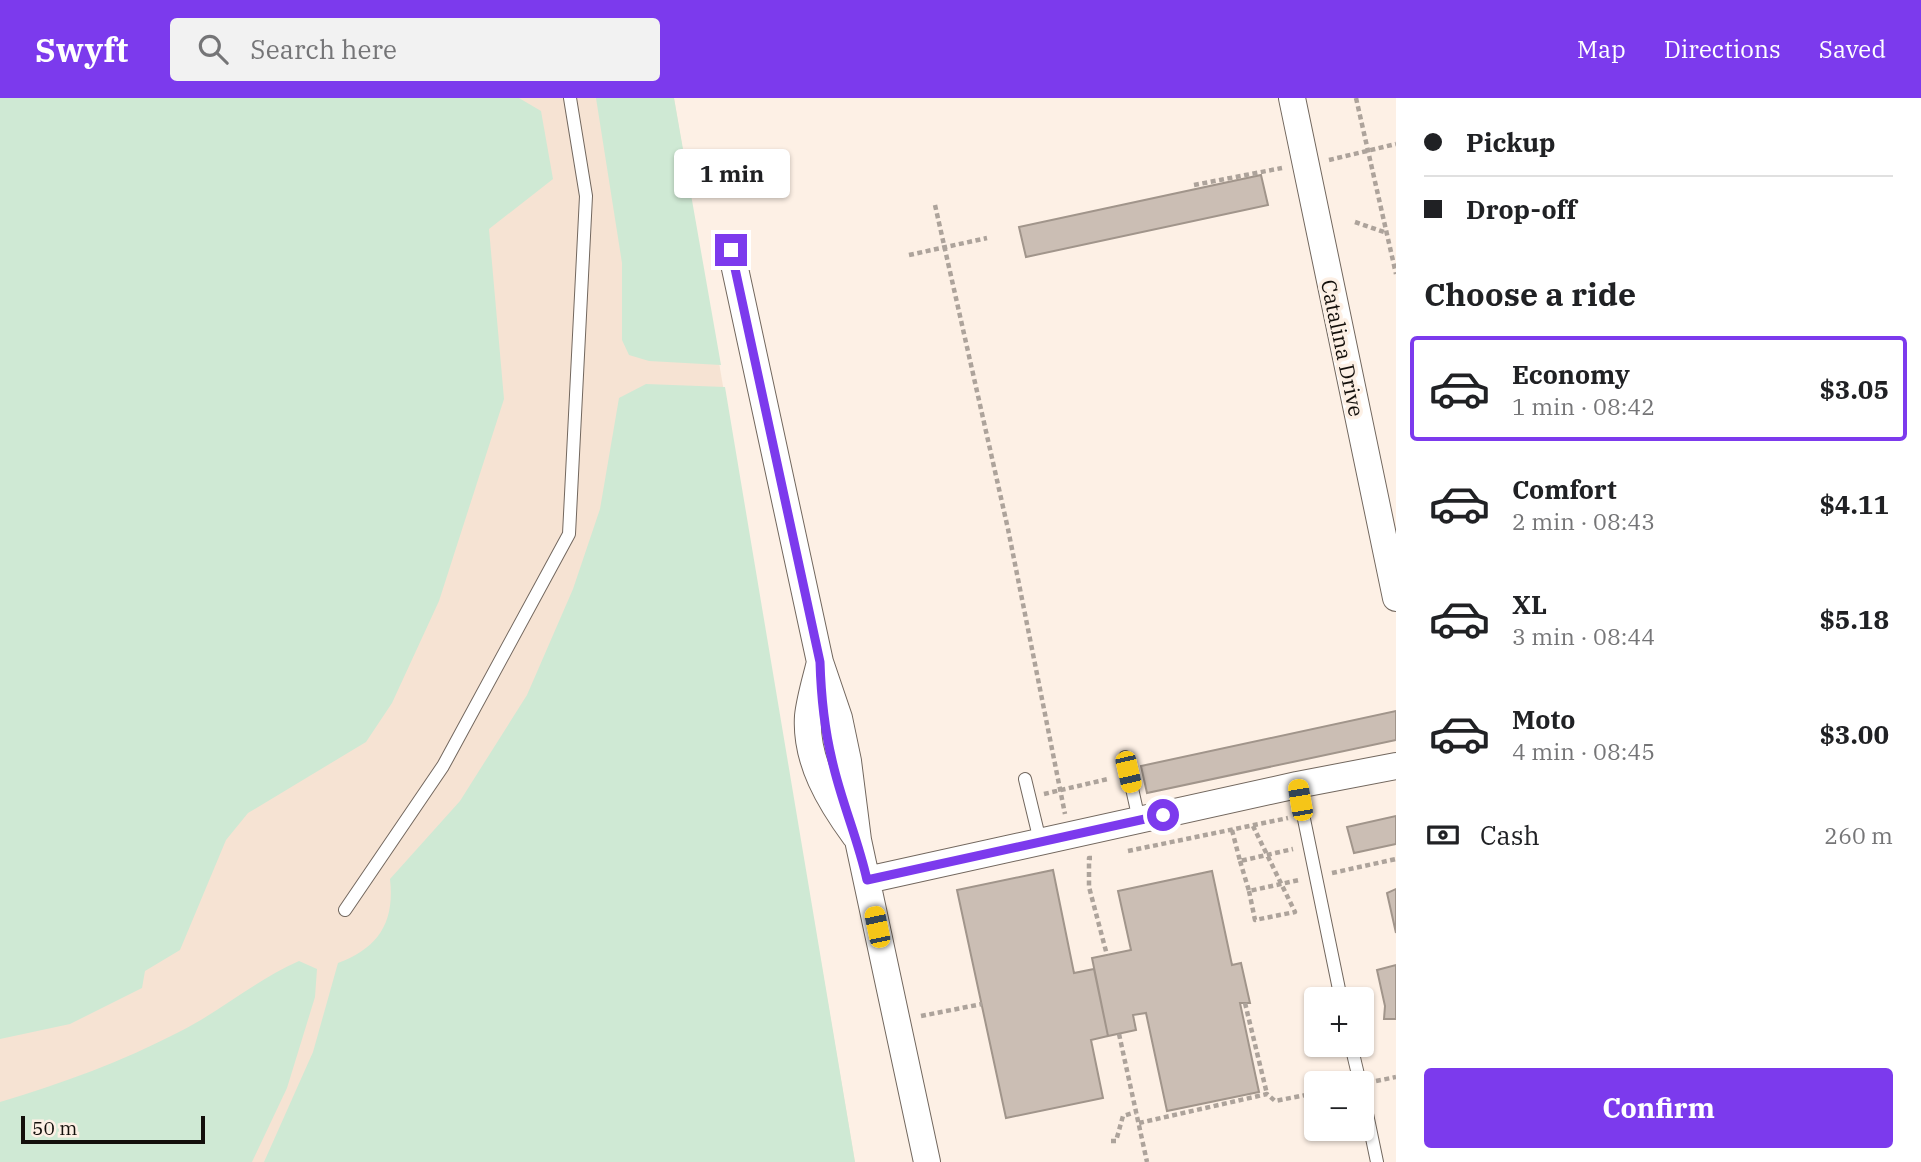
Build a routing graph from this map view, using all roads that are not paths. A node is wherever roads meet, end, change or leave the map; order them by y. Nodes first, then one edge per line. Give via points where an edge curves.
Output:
1 (570, 98) edge
2 (1292, 98) edge
3 (731, 250) dead end
4 (1396, 598) edge
5 (1125, 757) dead end
6 (1396, 766) edge
7 (1025, 779) dead end
8 (1297, 785) junction
9 (1139, 820) junction
10 (1040, 841) junction
11 (867, 880) junction
12 (345, 910) dead end
13 (1339, 987) edge
14 (1373, 1141) edge
15 (927, 1162) edge
16 (1377, 1162) edge

1 - 12 lane via 586,196 569,534 443,765
2 - 4 street, Catalina Drive
3 - 11 street via 820,662 839,718
5 - 9 lane
6 - 8 street
7 - 10 lane
8 - 9 street
8 - 13 lane
9 - 10 street
10 - 11 street
11 - 15 street
14 - 16 lane

